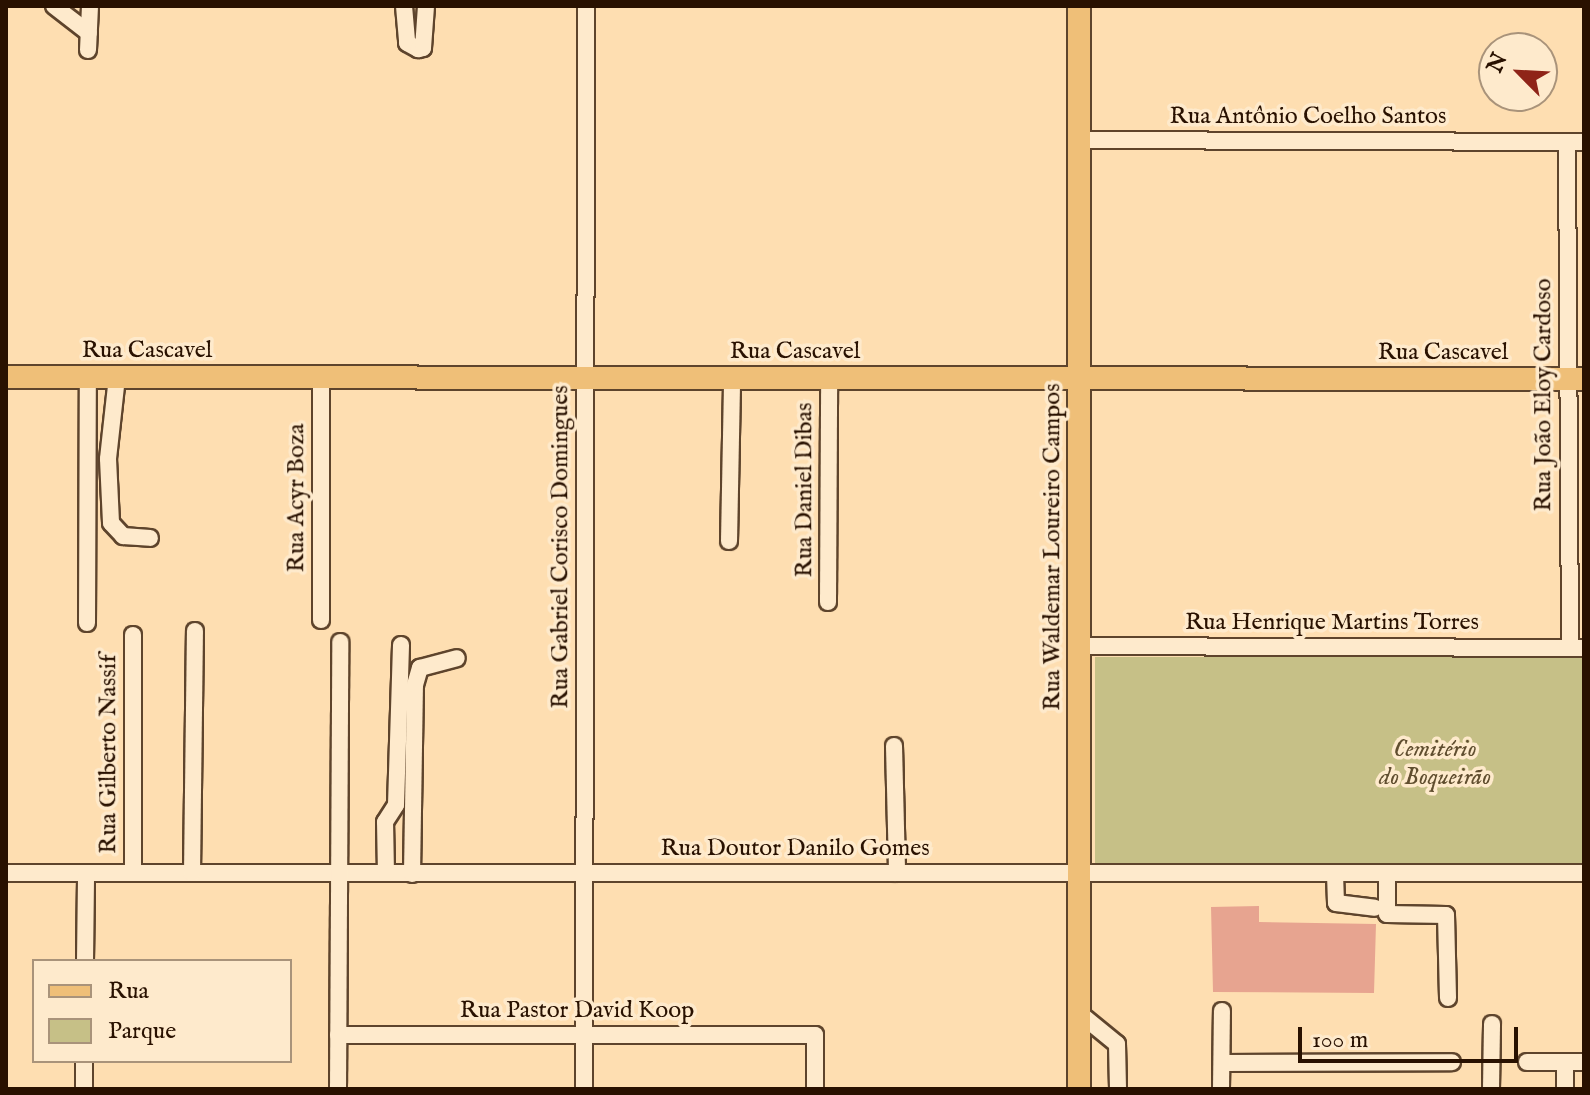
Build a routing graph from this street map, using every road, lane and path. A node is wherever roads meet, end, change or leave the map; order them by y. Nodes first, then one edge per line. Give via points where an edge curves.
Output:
1 (54, 6) edge
2 (90, 6) edge
3 (404, 6) edge
4 (426, 6) edge
5 (586, 6) edge
6 (1079, 6) edge
7 (89, 33) junction
8 (88, 50) dead end
9 (1079, 140) junction
10 (1576, 142) edge
11 (6, 377) edge
12 (88, 377) junction
13 (117, 377) junction
14 (321, 377) junction
15 (585, 377) junction
16 (732, 378) junction
17 (829, 378) junction
18 (1079, 378) junction
19 (1576, 379) edge
20 (150, 538) dead end
21 (729, 541) dead end
22 (828, 602) dead end
23 (321, 620) dead end
24 (87, 623) dead end
25 (195, 631) dead end
26 (133, 635) dead end
27 (340, 642) dead end
28 (401, 645) dead end
29 (1079, 646) junction
30 (1577, 648) edge
31 (457, 658) dead end
32 (894, 746) dead end
33 (6, 873) edge
34 (86, 873) junction
35 (133, 873) junction
36 (192, 873) junction
37 (339, 873) junction
38 (386, 873) junction
39 (584, 873) junction
40 (897, 873) junction
41 (1079, 873) junction
42 (1387, 873) junction
43 (1584, 873) edge
44 (412, 874) junction
45 (1335, 874) junction
46 (1375, 908) dead end
47 (85, 959) edge
48 (1448, 998) dead end
49 (1222, 1011) dead end
50 (1079, 1013) junction
51 (1492, 1024) dead end
52 (338, 1035) junction
53 (584, 1035) junction
54 (1452, 1062) dead end
55 (1527, 1062) dead end
56 (1565, 1062) junction
57 (1584, 1062) edge
58 (84, 1063) edge
59 (1222, 1063) junction
60 (84, 1089) edge
61 (338, 1089) edge
62 (584, 1089) edge
63 (815, 1089) edge
64 (1079, 1089) edge
65 (1118, 1089) edge
66 (1221, 1089) edge
67 (1491, 1089) edge
68 (1565, 1089) edge

1 - 7 street
2 - 7 street
3 - 4 street via 407,43 418,49 423,48
5 - 15 street, Rua Gabriel Corisco Domingues
6 - 9 main road, Rua Waldemar Loureiro Campos
7 - 8 street
9 - 10 street, Rua Antônio Coelho Santos
9 - 18 main road, Rua Waldemar Loureiro Campos
10 - 19 street, Rua João Eloy Cardoso
11 - 12 main road, Rua Cascavel
12 - 13 main road, Rua Cascavel
12 - 24 street
13 - 14 main road, Rua Cascavel
13 - 20 street via 108,459 111,523 123,536
14 - 15 main road, Rua Cascavel
14 - 23 street, Rua Acyr Boza
15 - 16 main road, Rua Cascavel
15 - 39 street, Rua Gabriel Corisco Domingues
16 - 17 main road, Rua Cascavel
16 - 21 street
17 - 18 main road, Rua Cascavel
17 - 22 street, Rua Daniel Dibas
18 - 19 main road, Rua Cascavel
18 - 29 main road, Rua Waldemar Loureiro Campos
19 - 30 street, Rua João Eloy Cardoso
25 - 36 street
26 - 35 street, Rua Gilberto Nassif
27 - 37 street
28 - 38 street via 396,805 385,822
29 - 30 street, Rua Henrique Martins Torres
29 - 41 main road, Rua Waldemar Loureiro Campos
31 - 44 street via 420,668 415,685
32 - 40 street
33 - 34 street, Rua Doutor Danilo Gomes
34 - 35 street, Rua Doutor Danilo Gomes
34 - 47 street
35 - 36 street, Rua Doutor Danilo Gomes
36 - 37 street, Rua Doutor Danilo Gomes
37 - 38 street, Rua Doutor Danilo Gomes
37 - 52 street
38 - 44 street, Rua Doutor Danilo Gomes
39 - 40 street, Rua Doutor Danilo Gomes
39 - 44 street, Rua Doutor Danilo Gomes
39 - 53 street, Rua Gabriel Corisco Domingues
40 - 41 street, Rua Doutor Danilo Gomes
41 - 45 street, Rua Doutor Danilo Gomes
41 - 50 main road, Rua Waldemar Loureiro Campos
42 - 43 street, Rua Doutor Danilo Gomes
42 - 45 street, Rua Doutor Danilo Gomes
42 - 48 street via 1387,914 1446,915
45 - 46 street via 1336,903
49 - 59 street
50 - 64 main road, Rua Waldemar Loureiro Campos
50 - 65 street via 1117,1044
51 - 67 street
52 - 53 street, Rua Pastor David Koop
52 - 61 street
53 - 62 street, Rua Gabriel Corisco Domingues
53 - 63 street, Rua Pastor David Koop via 815,1035
54 - 59 street
55 - 56 street
56 - 57 street
56 - 68 street
58 - 60 street
59 - 66 street

